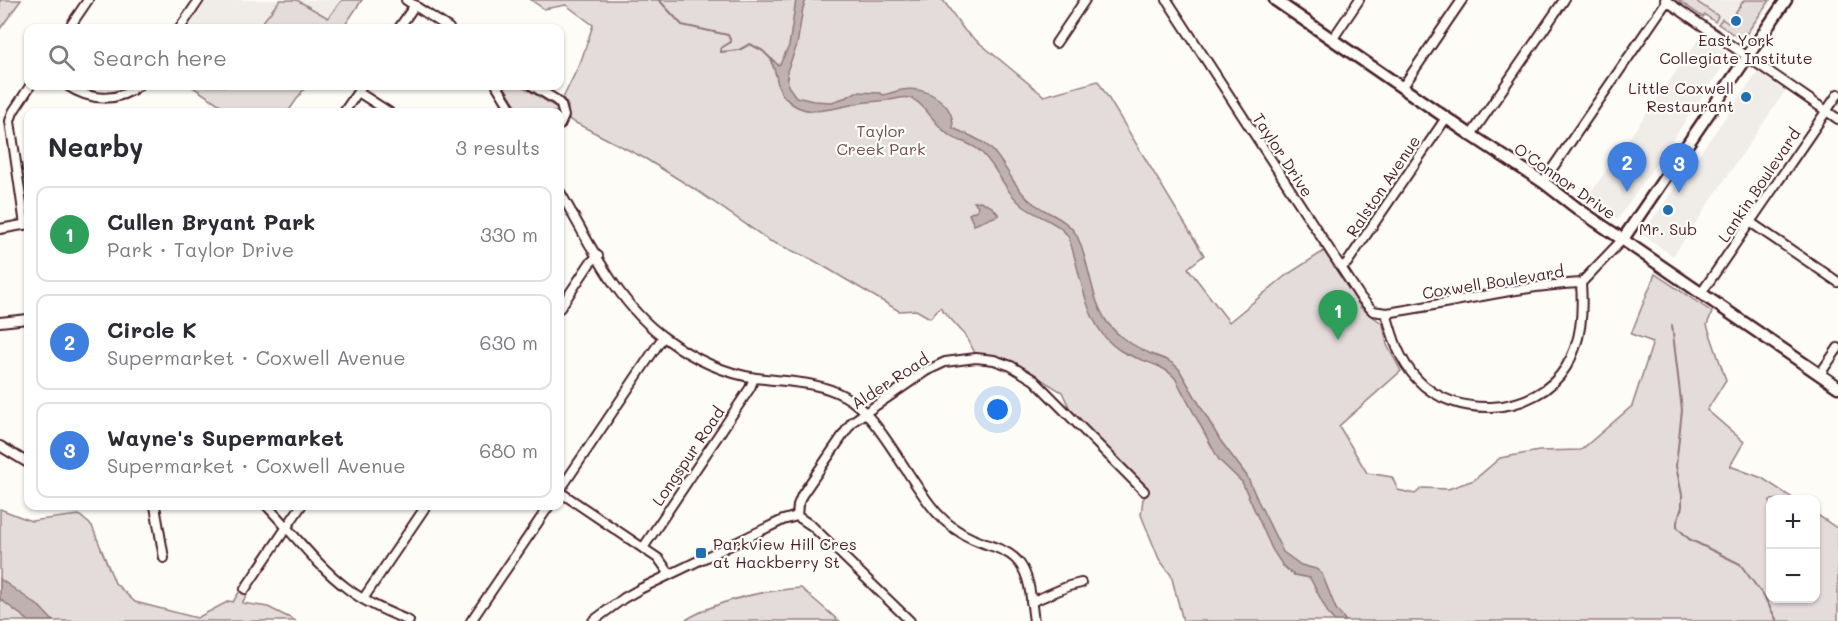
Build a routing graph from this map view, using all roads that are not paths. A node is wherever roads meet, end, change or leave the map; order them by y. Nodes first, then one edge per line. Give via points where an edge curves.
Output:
1 (88, 0) edge
2 (199, 0) edge
3 (406, 0) edge
4 (1085, 0) edge
5 (1167, 0) edge
6 (1275, 0) edge
7 (1359, 0) edge
8 (1462, 0) edge
9 (1564, 0) edge
10 (1786, 0) edge
11 (1666, 1) edge
12 (415, 6) junction
13 (72, 24) edge
14 (183, 24) edge
15 (402, 24) edge
16 (443, 24) edge
17 (1332, 40) junction
18 (1056, 43) dead end
19 (1748, 56) junction
20 (1402, 88) junction
21 (27, 90) edge
22 (76, 90) edge
23 (132, 90) edge
24 (359, 90) edge
25 (361, 90) edge
26 (499, 90) edge
27 (540, 90) edge
28 (1838, 94) edge
29 (347, 108) edge
30 (383, 108) edge
31 (511, 108) edge
32 (562, 108) edge
33 (1826, 111) junction
34 (1446, 118) junction
35 (1838, 119) edge
36 (1471, 135) junction
37 (1544, 182) junction
38 (564, 199) edge
39 (24, 206) edge
40 (1750, 222) junction
41 (24, 225) edge
42 (0, 229) edge
43 (1623, 239) junction
44 (598, 256) junction
45 (1341, 267) junction
46 (1838, 282) edge
47 (1581, 283) junction
48 (1702, 292) junction
49 (564, 302) edge
50 (1386, 313) junction
51 (24, 319) edge
52 (0, 322) edge
53 (663, 337) junction
54 (1838, 348) edge
55 (1820, 374) junction
56 (754, 378) junction
57 (1838, 387) edge
58 (866, 414) junction
59 (0, 446) edge
60 (24, 461) edge
61 (564, 485) edge
62 (1144, 491) dead end
63 (564, 494) edge
64 (156, 510) edge
65 (271, 510) edge
66 (298, 510) edge
67 (423, 510) edge
68 (546, 510) edge
69 (797, 516) junction
70 (286, 527) junction
71 (643, 548) junction
72 (164, 558) dead end
73 (669, 573) junction
74 (1081, 583) dead end
75 (245, 589) dead end
76 (363, 599) junction
77 (1031, 602) junction
78 (409, 621) edge
79 (471, 621) edge
80 (594, 621) edge
81 (910, 621) edge
82 (1034, 621) edge

1 - 13 street
2 - 14 street
3 - 12 street
4 - 18 street
5 - 45 street, Taylor Drive
6 - 17 main road, O'Connor Drive
7 - 17 street
8 - 20 street
9 - 36 street
10 - 19 main road
11 - 19 street
11 - 37 street
12 - 15 street
12 - 16 street
17 - 20 main road, O'Connor Drive
19 - 33 street
19 - 43 main road
20 - 34 main road, O'Connor Drive
21 - 39 street via 10,121
22 - 23 street via 98,98
24 - 29 street
25 - 30 street
26 - 31 street
27 - 32 street
28 - 33 street, Lankin Boulevard
33 - 35 street
33 - 40 street, Lankin Boulevard
34 - 36 main road, O'Connor Drive
34 - 45 street, Ralston Avenue
36 - 37 main road, O'Connor Drive
37 - 43 main road, O'Connor Drive
38 - 44 street
40 - 46 street
40 - 48 street, Lankin Boulevard
41 - 42 street
43 - 47 street, Coxwell Boulevard
43 - 48 main road, O'Connor Drive
44 - 49 street
44 - 53 street via 630,305
45 - 50 street, Taylor Drive via 1366,306
47 - 50 street, Coxwell Boulevard
47 - 50 street via 1580,334 1566,368 1543,390 1503,406 1465,405 1428,390 1403,362
48 - 55 main road, O'Connor Drive
51 - 52 street
53 - 56 street via 704,362
53 - 61 street
54 - 55 street
55 - 57 main road, O'Connor Drive
56 - 58 street via 814,384 846,396
56 - 71 street, Longspur Road
58 - 62 street, Alder Road via 945,362 961,358 994,360 1034,380
58 - 69 street, Alder Road via 852,422 835,444 802,495
58 - 77 street via 943,519 966,536 1000,548 1016,559 1024,571
59 - 60 street
63 - 71 street
64 - 72 street
65 - 70 street
66 - 70 street
67 - 76 street
68 - 79 street
69 - 73 street
69 - 81 street
70 - 75 street
70 - 76 street via 330,574
71 - 73 street
73 - 80 street via 624,598
74 - 77 street
76 - 78 street
77 - 82 street

